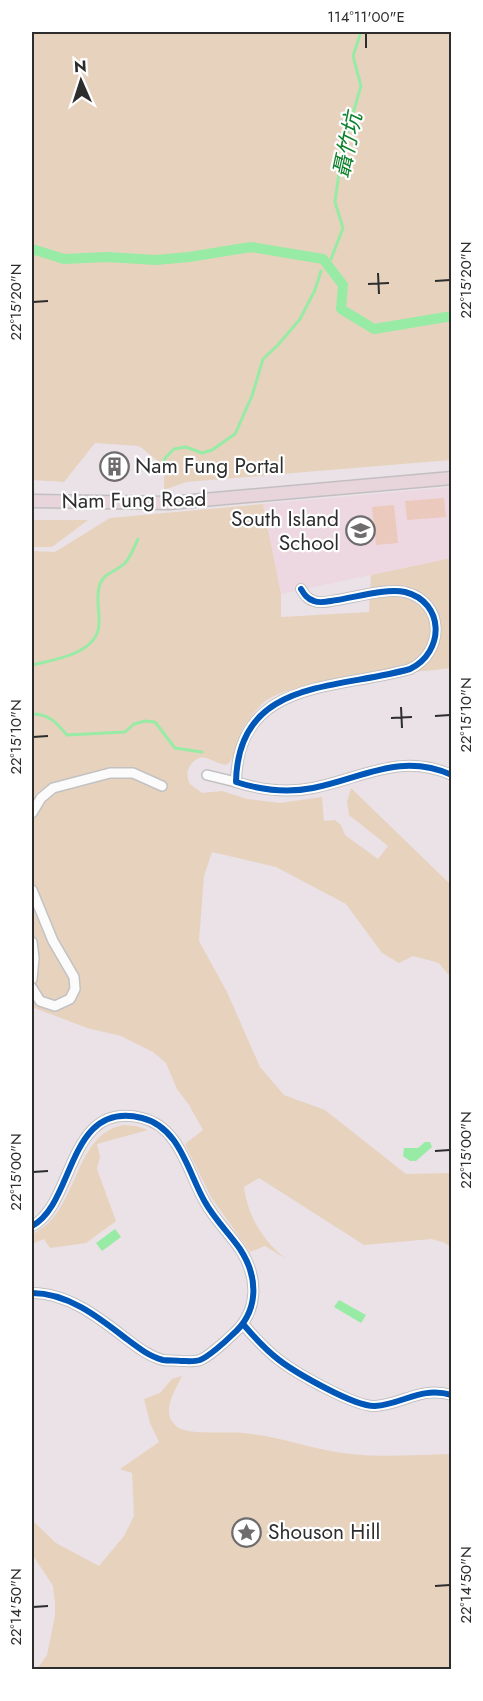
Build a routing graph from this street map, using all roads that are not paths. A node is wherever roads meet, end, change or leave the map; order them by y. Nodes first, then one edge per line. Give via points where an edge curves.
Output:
1 (452, 478) edge
2 (32, 501) edge
3 (301, 589) dead end
4 (207, 775) dead end
5 (452, 775) edge
6 (236, 782) junction
7 (162, 786) dead end
8 (32, 813) edge
9 (32, 890) edge
10 (32, 942) edge
11 (32, 979) edge
12 (32, 988) edge
13 (32, 1226) edge
14 (32, 1293) edge
15 (243, 1324) junction
16 (452, 1395) edge

1 - 2 main road, Nam Fung Road via 169,503
3 - 6 street via 309,599 321,603 391,591 413,595 425,603 433,616 434,644 422,661 410,669 297,693 270,707 244,737
4 - 6 street
5 - 6 street via 408,765 298,790 273,790
7 - 8 street via 133,773 110,773 53,788
9 - 12 street via 75,983 70,999 55,1006 40,1002
10 - 11 street
13 - 15 street via 51,1208 73,1159 92,1130 119,1117 151,1121 175,1142 211,1213 247,1261 254,1297
14 - 15 street via 66,1299 143,1351 162,1359 200,1360
15 - 16 street via 286,1365 357,1403 376,1406 425,1392

